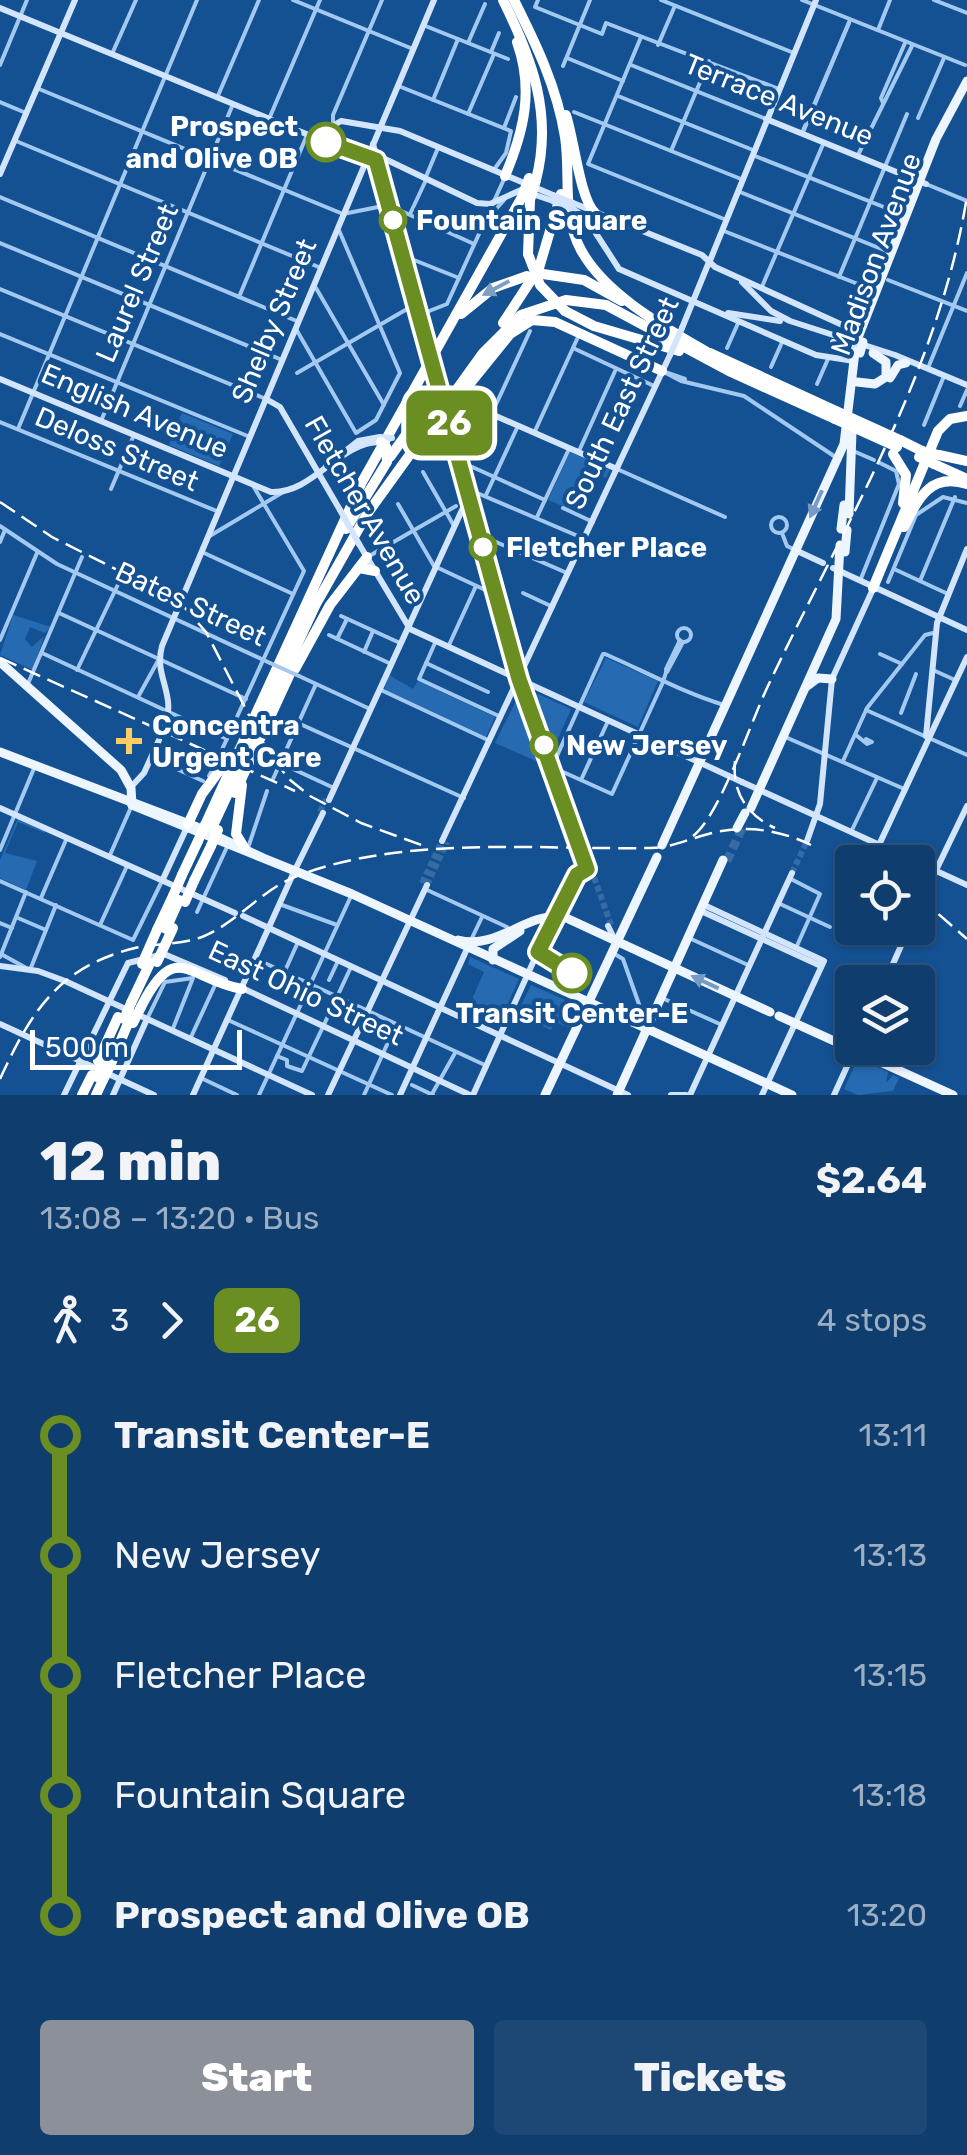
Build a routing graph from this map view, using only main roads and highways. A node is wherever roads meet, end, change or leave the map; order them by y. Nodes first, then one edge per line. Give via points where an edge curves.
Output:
1 (75, 0) edge
2 (434, 0) edge
3 (500, 0) edge
4 (514, 0) edge
5 (815, 2) edge
6 (0, 8) edge
7 (60, 33) junction
8 (544, 64) junction
9 (967, 81) edge
10 (967, 91) edge
11 (384, 117) junction
12 (766, 119) junction
13 (562, 122) junction
14 (379, 129) junction
15 (394, 130) junction
16 (310, 136) junction
17 (374, 140) junction
18 (365, 158) junction
19 (376, 160) junction
20 (0, 174) edge
21 (506, 176) junction
22 (923, 182) junction
23 (523, 195) junction
24 (553, 198) junction
25 (577, 204) junction
26 (595, 213) joint
27 (709, 262) junction
28 (733, 275) junction
29 (780, 297) junction
30 (694, 301) junction
31 (718, 310) junction
32 (777, 317) junction
33 (768, 333) junction
34 (860, 338) junction
35 (433, 349) junction
36 (483, 353) junction
37 (873, 353) junction
38 (712, 354) junction
39 (856, 356) junction
40 (906, 363) junction
41 (662, 370) junction
42 (731, 372) junction
43 (436, 375) junction
44 (944, 376) junction
45 (0, 379) edge
46 (856, 384) junction
47 (271, 387) junction
48 (967, 388) edge
49 (266, 399) junction
50 (283, 412) junction
51 (965, 414) edge
52 (836, 417) junction
53 (453, 437) junction
54 (392, 442) junction
55 (897, 447) junction
56 (937, 459) junction
57 (967, 461) edge
58 (338, 462) junction
59 (617, 469) junction
60 (318, 473) junction
61 (234, 476) junction
62 (967, 478) edge
63 (468, 493) junction
64 (331, 495) junction
65 (845, 522) junction
66 (360, 526) junction
67 (893, 536) junction
68 (967, 549) edge
69 (795, 550) junction
70 (892, 550) junction
71 (367, 557) junction
72 (340, 558) junction
73 (822, 563) dead end
74 (324, 564) junction
75 (359, 568) junction
76 (839, 568) junction
77 (375, 571) junction
78 (873, 588) junction
79 (939, 618) junction
80 (408, 627) junction
81 (967, 630) edge
82 (967, 658) edge
83 (0, 662) edge
84 (519, 679) junction
85 (832, 679) junction
86 (804, 688) junction
87 (284, 690) junction
88 (259, 706) junction
89 (163, 731) dead end
90 (926, 737) junction
91 (159, 740) dead end
92 (0, 752) edge
93 (253, 756) junction
94 (697, 761) junction
95 (131, 787) junction
96 (757, 792) junction
97 (327, 800) tunnel mouth
98 (132, 805) junction
99 (967, 806) edge
100 (0, 808) edge
101 (322, 812) tunnel mouth
102 (817, 816) junction
103 (237, 824) junction
104 (187, 827) junction
105 (212, 828) junction
106 (740, 828) tunnel mouth
107 (574, 834) tunnel mouth
108 (445, 839) tunnel mouth
109 (806, 841) tunnel mouth
110 (228, 844) junction
111 (874, 845) edge
112 (876, 845) edge
113 (246, 848) junction
114 (261, 857) junction
115 (725, 861) tunnel mouth
116 (293, 870) junction
117 (790, 876) tunnel mouth
118 (935, 876) joint
119 (163, 879) junction
120 (424, 885) tunnel mouth
121 (967, 886) edge
122 (633, 904) junction
123 (703, 908) junction
124 (558, 912) junction
125 (408, 920) junction
126 (534, 920) junction
127 (606, 928) junction
128 (270, 929) junction
129 (522, 929) junction
130 (763, 936) junction
131 (616, 940) junction
132 (469, 946) junction
133 (494, 960) junction
134 (822, 964) junction
135 (0, 966) edge
136 (676, 968) junction
137 (528, 976) junction
138 (380, 981) junction
139 (242, 989) junction
140 (735, 996) junction
141 (107, 1001) junction
142 (588, 1001) junction
143 (134, 1004) junction
144 (440, 1009) junction
145 (148, 1020) junction
146 (795, 1023) junction
147 (0, 1024) edge
148 (648, 1028) junction
149 (500, 1036) junction
150 (835, 1040) edge
151 (352, 1041) junction
152 (214, 1050) junction
153 (708, 1056) junction
154 (80, 1061) junction
155 (559, 1064) junction
156 (848, 1065) edge
157 (889, 1065) edge
158 (413, 1068) junction
159 (120, 1080) junction
160 (767, 1083) junction
161 (144, 1093) edge
162 (621, 1094) edge
163 (64, 1095) edge
164 (89, 1095) edge
165 (113, 1095) edge
166 (154, 1095) edge
167 (193, 1095) edge
168 (312, 1095) edge
169 (328, 1095) edge
170 (400, 1095) edge
171 (472, 1095) edge
172 (544, 1095) edge
173 (671, 1095) edge
174 (688, 1095) edge
175 (762, 1095) edge
176 (792, 1095) edge
177 (834, 1095) edge
178 (954, 1095) edge

1 - 7 main road
2 - 11 main road, Shelby Street
3 - 21 highway via 527,89 524,127
3 - 23 highway, bridge via 536,79 543,130
4 - 8 highway
5 - 12 main road, South East Street
6 - 7 main road
7 - 16 main road
7 - 20 main road
8 - 13 highway
8 - 25 highway via 578,150
9 - 22 main road, Madison Avenue via 939,132
10 - 22 main road, Madison Avenue
11 - 14 main road, Shelby Street
11 - 15 main road
12 - 22 main road, Terrace Avenue
12 - 27 main road, South East Street
13 - 36 highway via 562,183 549,243 530,285
13 - 38 highway via 568,213 583,254 660,323
14 - 15 main road
14 - 16 main road via 344,121
14 - 17 main road, Shelby Street
15 - 21 main road
16 - 18 main road
17 - 18 main road, Shelby Street
17 - 19 main road
18 - 19 main road
18 - 47 main road, Shelby Street
19 - 23 main road via 477,203
19 - 35 main road
21 - 23 main road
21 - 24 main road
22 - 34 main road, Madison Avenue
22 - 34 main road, Madison Avenue
23 - 24 main road
23 - 35 highway
23 - 42 highway, bridge via 528,254 540,285 565,311
24 - 25 main road, bridge
25 - 26 highway
25 - 30 main road via 615,266
26 - 27 main road
27 - 28 main road
27 - 30 main road, South East Street
28 - 29 main road
28 - 32 main road
29 - 32 main road via 768,302
29 - 34 main road
30 - 31 main road
30 - 41 main road, South East Street, bridge
31 - 32 main road
31 - 33 main road
32 - 33 main road via 764,324
32 - 37 main road
32 - 44 main road
33 - 39 main road via 828,359
34 - 39 main road, Madison Avenue, bridge
38 -> 35 highway, bridge via 590,282 544,274 478,298
35 - 43 main road, bridge
35 - 74 highway
36 - 42 highway via 526,312 582,300 621,311
36 - 66 highway
37 - 40 main road
37 - 46 main road via 886,362 887,375 878,383
38 - 52 highway
39 - 46 main road, Madison Avenue
39 -> 69 main road, Madison Avenue via 838,457
40 - 44 main road
40 - 46 main road via 881,386
41 - 59 main road, South East Street
41 - 66 highway via 553,321 522,324
42 - 52 highway
43 - 53 main road, bridge
43 - 54 highway via 433,397
44 - 48 main road
45 - 61 main road, English Avenue
46 - 65 main road, Madison Avenue
47 - 49 main road, Shelby Street
47 - 50 main road, Fletcher Avenue
49 - 50 main road, Fletcher Avenue
49 - 61 main road, Shelby Street
50 - 60 main road, Fletcher Avenue
51 - 67 highway via 940,427
51 - 70 highway via 941,432
52 - 55 highway, bridge
53 - 54 main road, bridge
53 - 59 main road via 492,414
53 - 63 main road
54 - 58 main road via 359,446
54 - 60 main road via 358,440
54 - 74 highway
55 - 56 highway, bridge
55 - 67 highway via 906,481
56 - 57 highway
56 - 62 highway
58 - 60 main road
58 - 64 main road via 329,476
59 - 84 main road, South East Street
60 - 61 main road, English Avenue via 285,491 268,492
60 - 64 main road, Fletcher Avenue
61 - 89 main road, Shelby Street via 159,659 170,713
62 - 70 highway via 925,490
63 - 80 main road
63 - 84 main road
64 - 71 main road, Fletcher Avenue, bridge
65 - 76 main road, Madison Avenue
65 - 76 main road, Madison Avenue
66 - 72 highway
67 - 78 highway
68 - 79 main road
69 - 73 main road
69 - 94 main road, Madison Avenue
70 - 78 highway
71 - 75 highway
71 - 77 main road, Fletcher Avenue
72 - 87 highway
72 - 105 highway
74 - 88 highway
75 - 77 highway
75 - 87 highway via 325,613
76 - 78 main road
76 - 86 main road, Madison Avenue via 835,622
77 - 80 main road, Fletcher Avenue
78 - 79 main road
78 - 85 main road
79 - 81 main road
79 - 90 main road
80 - 84 main road, Fletcher Avenue
80 - 97 main road
82 - 90 main road
83 - 95 main road via 119,768
84 - 94 main road, Fletcher Avenue
84 - 107 main road
84 - 108 main road, South East Street
85 - 86 main road via 815,679
85 - 102 main road
86 - 96 main road, Madison Avenue
87 - 93 highway
88 - 104 highway
88 - 105 highway
90 - 112 main road
91 - 95 main road
92 - 98 main road
93 - 103 highway
93 - 105 highway
94 - 96 main road, Fletcher Avenue
94 - 122 main road, Madison Avenue
95 - 98 main road
96 - 102 main road, Fletcher Avenue
96 - 106 main road, Madison Avenue
98 - 104 main road
99 - 118 main road
100 - 119 main road
101 - 116 main road
102 - 109 main road
102 - 111 main road, Fletcher Avenue
103 - 110 highway
103 - 113 highway via 236,836
104 - 110 main road
104 - 119 main road
105 - 143 highway, bridge
110 - 113 main road
110 - 114 main road
113 - 114 main road
114 - 116 main road
115 - 123 main road
116 - 125 main road
116 - 128 main road
117 - 130 main road
118 - 121 main road, Fletcher Avenue
119 - 128 main road
120 - 125 main road
122 - 127 main road via 620,925
122 - 131 main road
123 - 130 main road
123 - 136 main road
124 - 126 main road
124 - 127 main road
124 - 137 main road
125 - 132 main road
125 - 138 main road
126 - 129 main road
126 - 132 main road
127 - 131 main road
128 - 138 main road
128 - 139 main road
129 - 132 main road via 496,943
129 - 133 main road via 493,949
130 - 134 main road
130 - 134 main road
130 - 140 main road
131 - 136 main road
131 - 142 main road
132 - 133 main road
132 - 144 main road
133 - 137 main road
134 - 146 main road
135 - 141 main road via 30,970
140 -> 136 main road
136 - 148 main road
137 - 142 main road
137 - 149 main road
138 - 144 main road
138 - 151 main road
139 - 141 main road, East Ohio Street via 164,954 140,957 122,969
139 - 143 highway via 174,967
139 - 151 main road, East Ohio Street
139 - 152 main road
140 - 146 main road
140 - 153 main road
141 - 145 main road
141 - 154 main road
142 - 148 main road
142 - 155 main road
143 - 164 highway, bridge
144 - 149 main road
144 - 158 main road
145 - 152 main road
145 - 159 main road
146 - 150 main road
146 - 160 main road
147 - 154 main road
148 - 153 main road
148 - 162 main road
149 - 155 main road
149 - 171 main road
151 - 158 main road, East Ohio Street
151 - 169 main road
152 - 167 main road
152 - 168 main road
153 - 160 main road
153 - 174 main road
154 - 159 main road
154 - 163 main road
155 - 162 main road
155 - 172 main road
156 - 177 main road
157 - 178 main road
158 - 170 main road
158 - 171 main road, East Ohio Street
159 - 161 main road
159 - 165 main road
160 - 175 main road
160 - 176 main road
161 - 166 main road
173 - 174 main road

